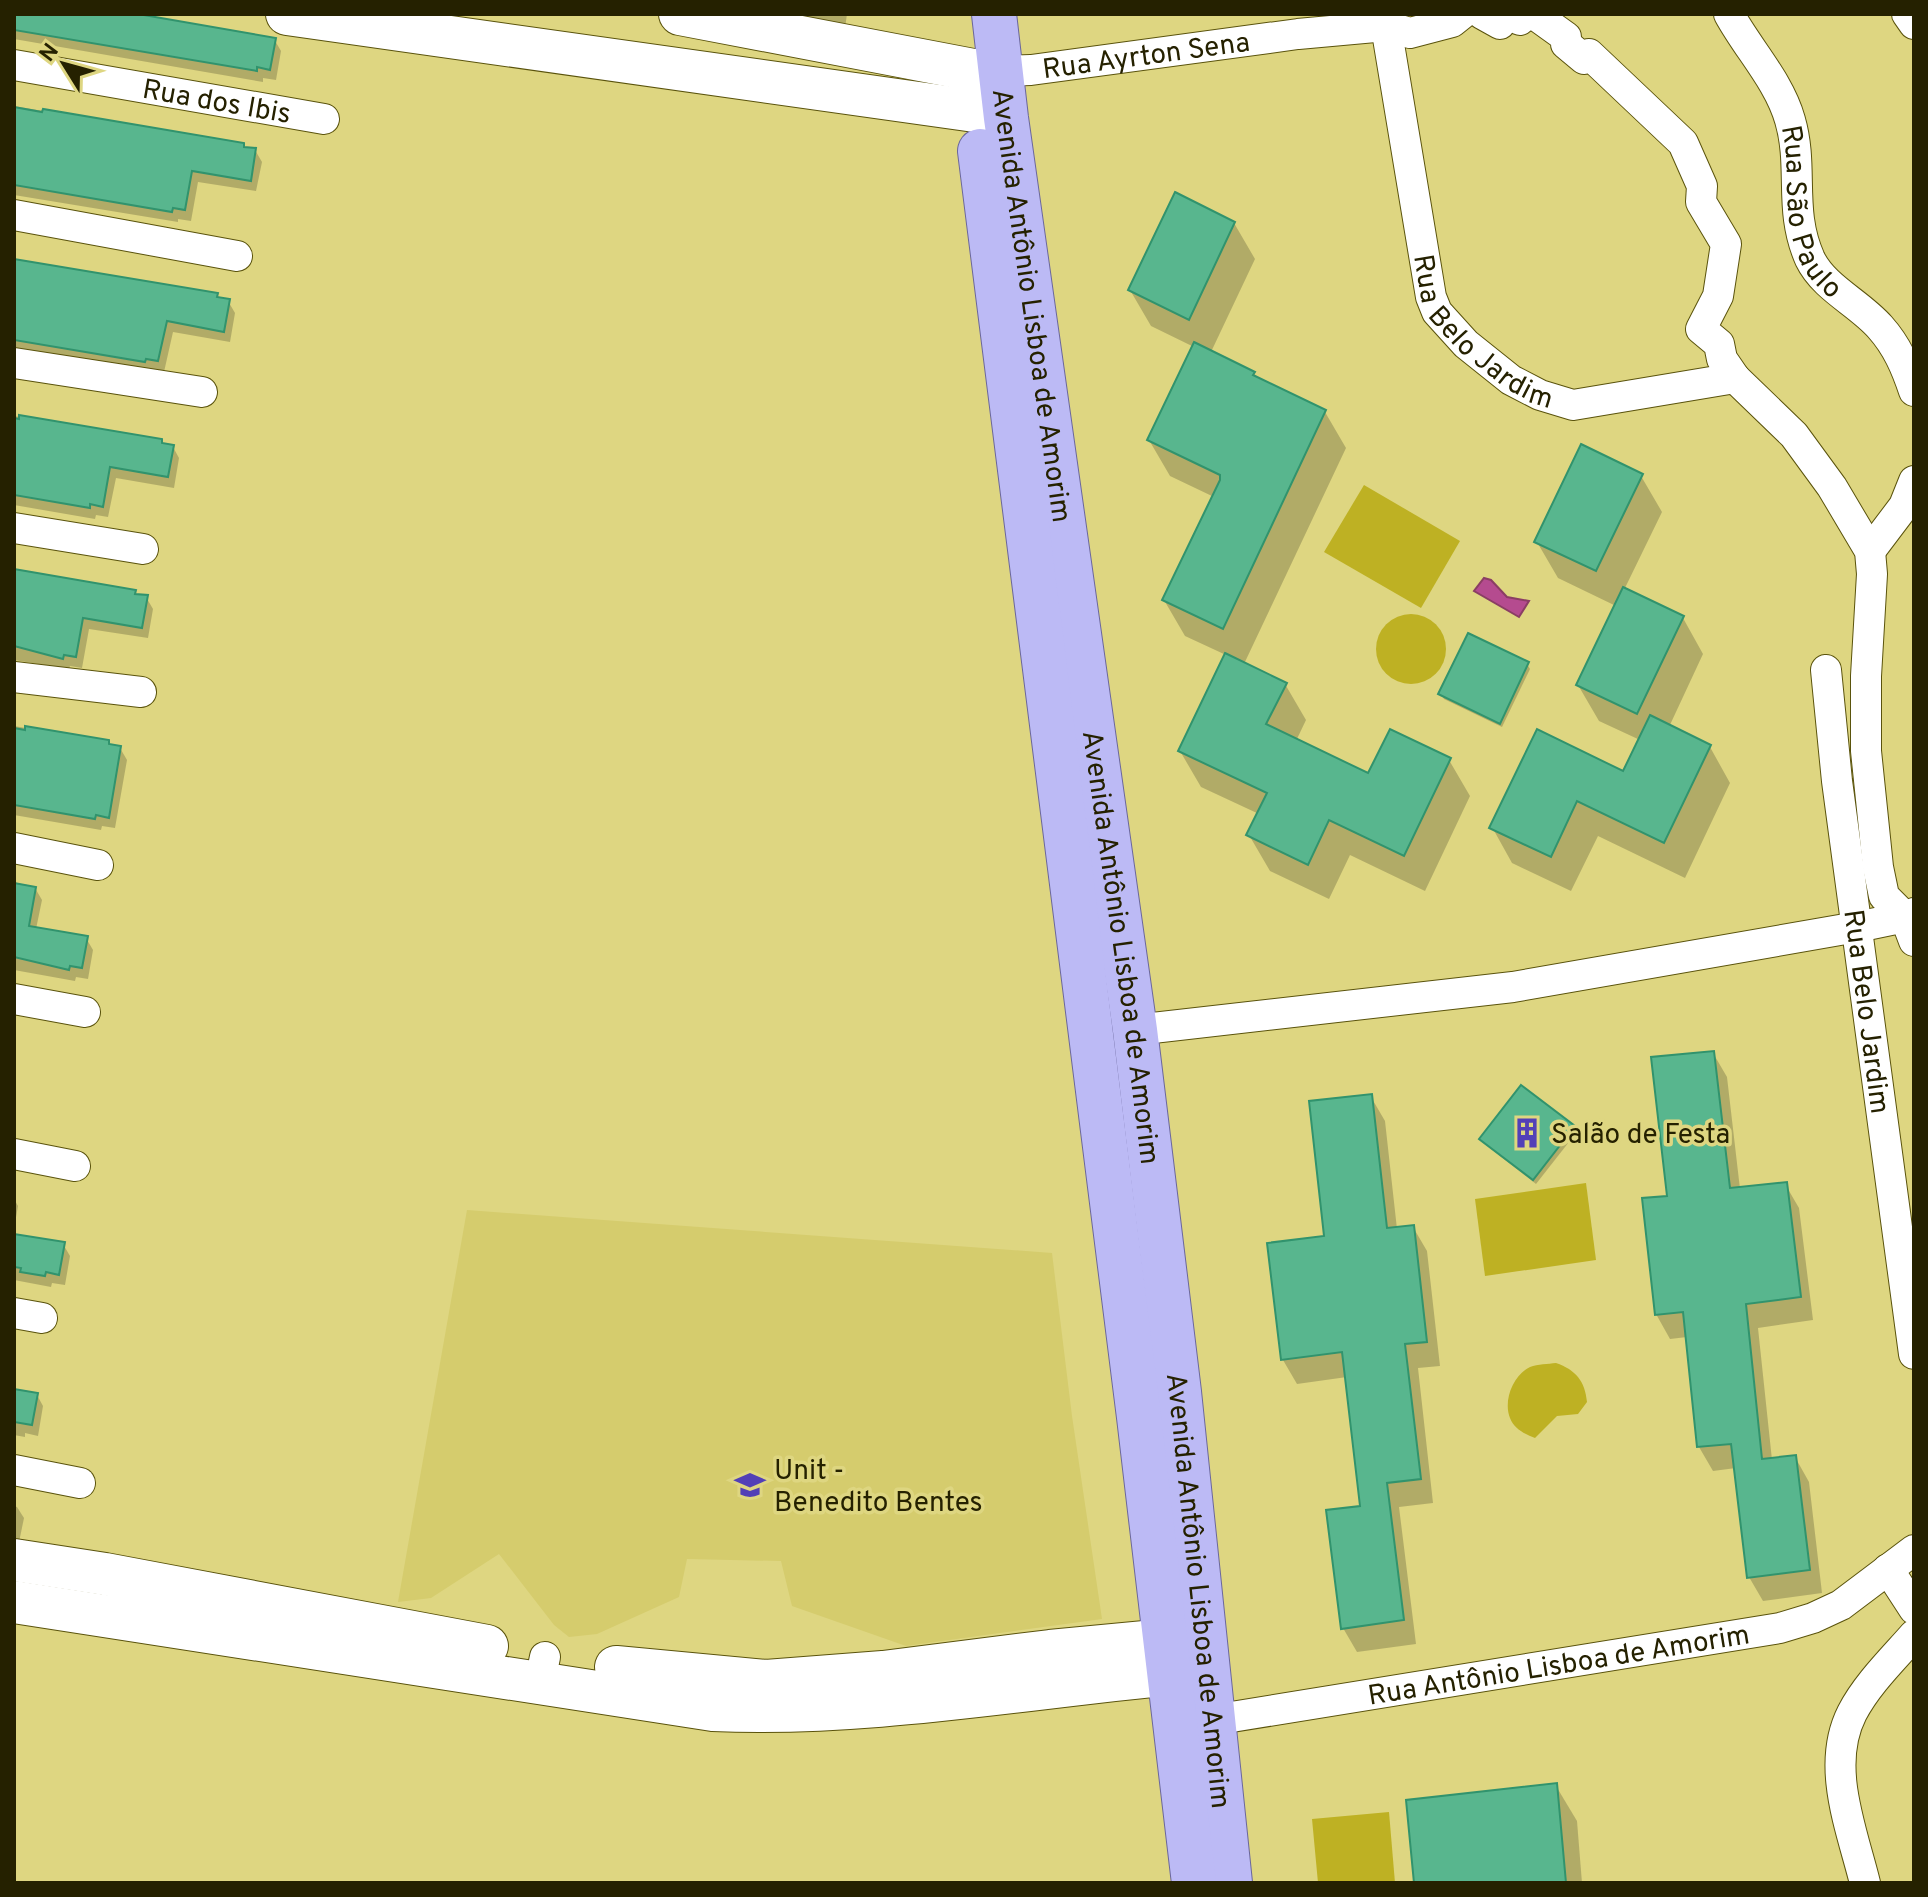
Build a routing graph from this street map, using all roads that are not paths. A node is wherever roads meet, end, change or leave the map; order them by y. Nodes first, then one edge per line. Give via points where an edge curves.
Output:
1 (287, 14) edge
2 (680, 14) edge
3 (965, 14) edge
4 (994, 14) edge
5 (1462, 14) edge
6 (1482, 14) edge
7 (1526, 14) edge
8 (1534, 14) edge
9 (1729, 14) edge
10 (1907, 14) edge
11 (347, 19) edge
12 (1383, 20) edge
13 (1914, 24) edge
14 (14, 65) edge
15 (989, 92) junction
16 (324, 119) dead end
17 (14, 215) edge
18 (237, 256) dead end
19 (14, 363) edge
20 (1735, 378) junction
21 (1914, 391) edge
22 (202, 392) dead end
23 (1914, 481) edge
24 (14, 528) edge
25 (143, 549) dead end
26 (1870, 551) junction
27 (1826, 670) dead end
28 (14, 677) edge
29 (141, 692) dead end
30 (14, 848) edge
31 (98, 865) dead end
32 (1911, 924) edge
33 (1857, 927) junction
34 (14, 999) edge
35 (85, 1012) dead end
36 (1135, 1030) junction
37 (14, 1154) edge
38 (75, 1166) dead end
39 (1908, 1250) edge
40 (1914, 1354) edge
41 (14, 1470) edge
42 (80, 1483) dead end
43 (1914, 1550) edge
44 (14, 1560) edge
45 (1888, 1569) junction
46 (14, 1602) edge
47 (1914, 1609) edge
48 (1914, 1635) edge
49 (1186, 1656) junction
50 (542, 1669) junction
51 (1213, 1720) junction
52 (1194, 1883) edge
53 (1230, 1883) edge
54 (1865, 1883) edge

1 - 11 street
2 - 15 street
3 - 15 main road, Avenida Antônio Lisboa de Amorim
4 - 15 main road, Avenida Antônio Lisboa de Amorim
5 - 12 street, Rua Ayrton Sena via 1452,22 1410,33
6 - 7 street via 1500,24 1507,14 1520,20
8 - 20 street via 1566,37 1566,44 1584,59 1589,54 1683,143 1702,186 1701,202 1726,244 1718,296 1701,329 1719,344
9 - 21 street, Rua São Paulo via 1790,119 1800,234 1812,263 1879,325 1902,357
10 - 13 street
11 - 15 street
12 - 15 street, Rua Ayrton Sena via 1031,70
12 - 20 street, Rua Belo Jardim via 1431,297 1437,312 1466,344 1511,380 1573,405
14 - 16 street, Rua dos Ibis
15 - 36 main road, Avenida Antônio Lisboa de Amorim
15 - 49 main road, Avenida Antônio Lisboa de Amorim
17 - 18 street
19 - 22 street
20 - 26 street, Rua Belo Jardim via 1794,435
23 - 26 street via 1904,506
24 - 25 street
26 - 32 street, Rua Belo Jardim via 1866,751 1878,867 1884,896
27 - 33 street, Rua Belo Jardim
28 - 29 street
30 - 31 street
32 - 33 street
33 - 36 street via 1513,987
33 - 39 street, Rua Belo Jardim
34 - 35 street
36 - 49 main road, Avenida Antônio Lisboa de Amorim via 1179,1392
37 - 38 street
39 - 40 street, Rua Belo Jardim
41 - 42 street
43 - 45 street
44 - 50 street via 121,1577
45 - 47 street
45 - 51 street, Rua Antônio Lisboa de Amorim via 1841,1605 1780,1628
46 - 50 street
48 - 54 street via 1852,1714 1841,1750 1842,1792
49 - 50 street via 886,1706 750,1711 713,1710
49 - 51 main road, Avenida Antônio Lisboa de Amorim
49 - 52 main road, Avenida Antônio Lisboa de Amorim
51 - 53 main road, Avenida Antônio Lisboa de Amorim

